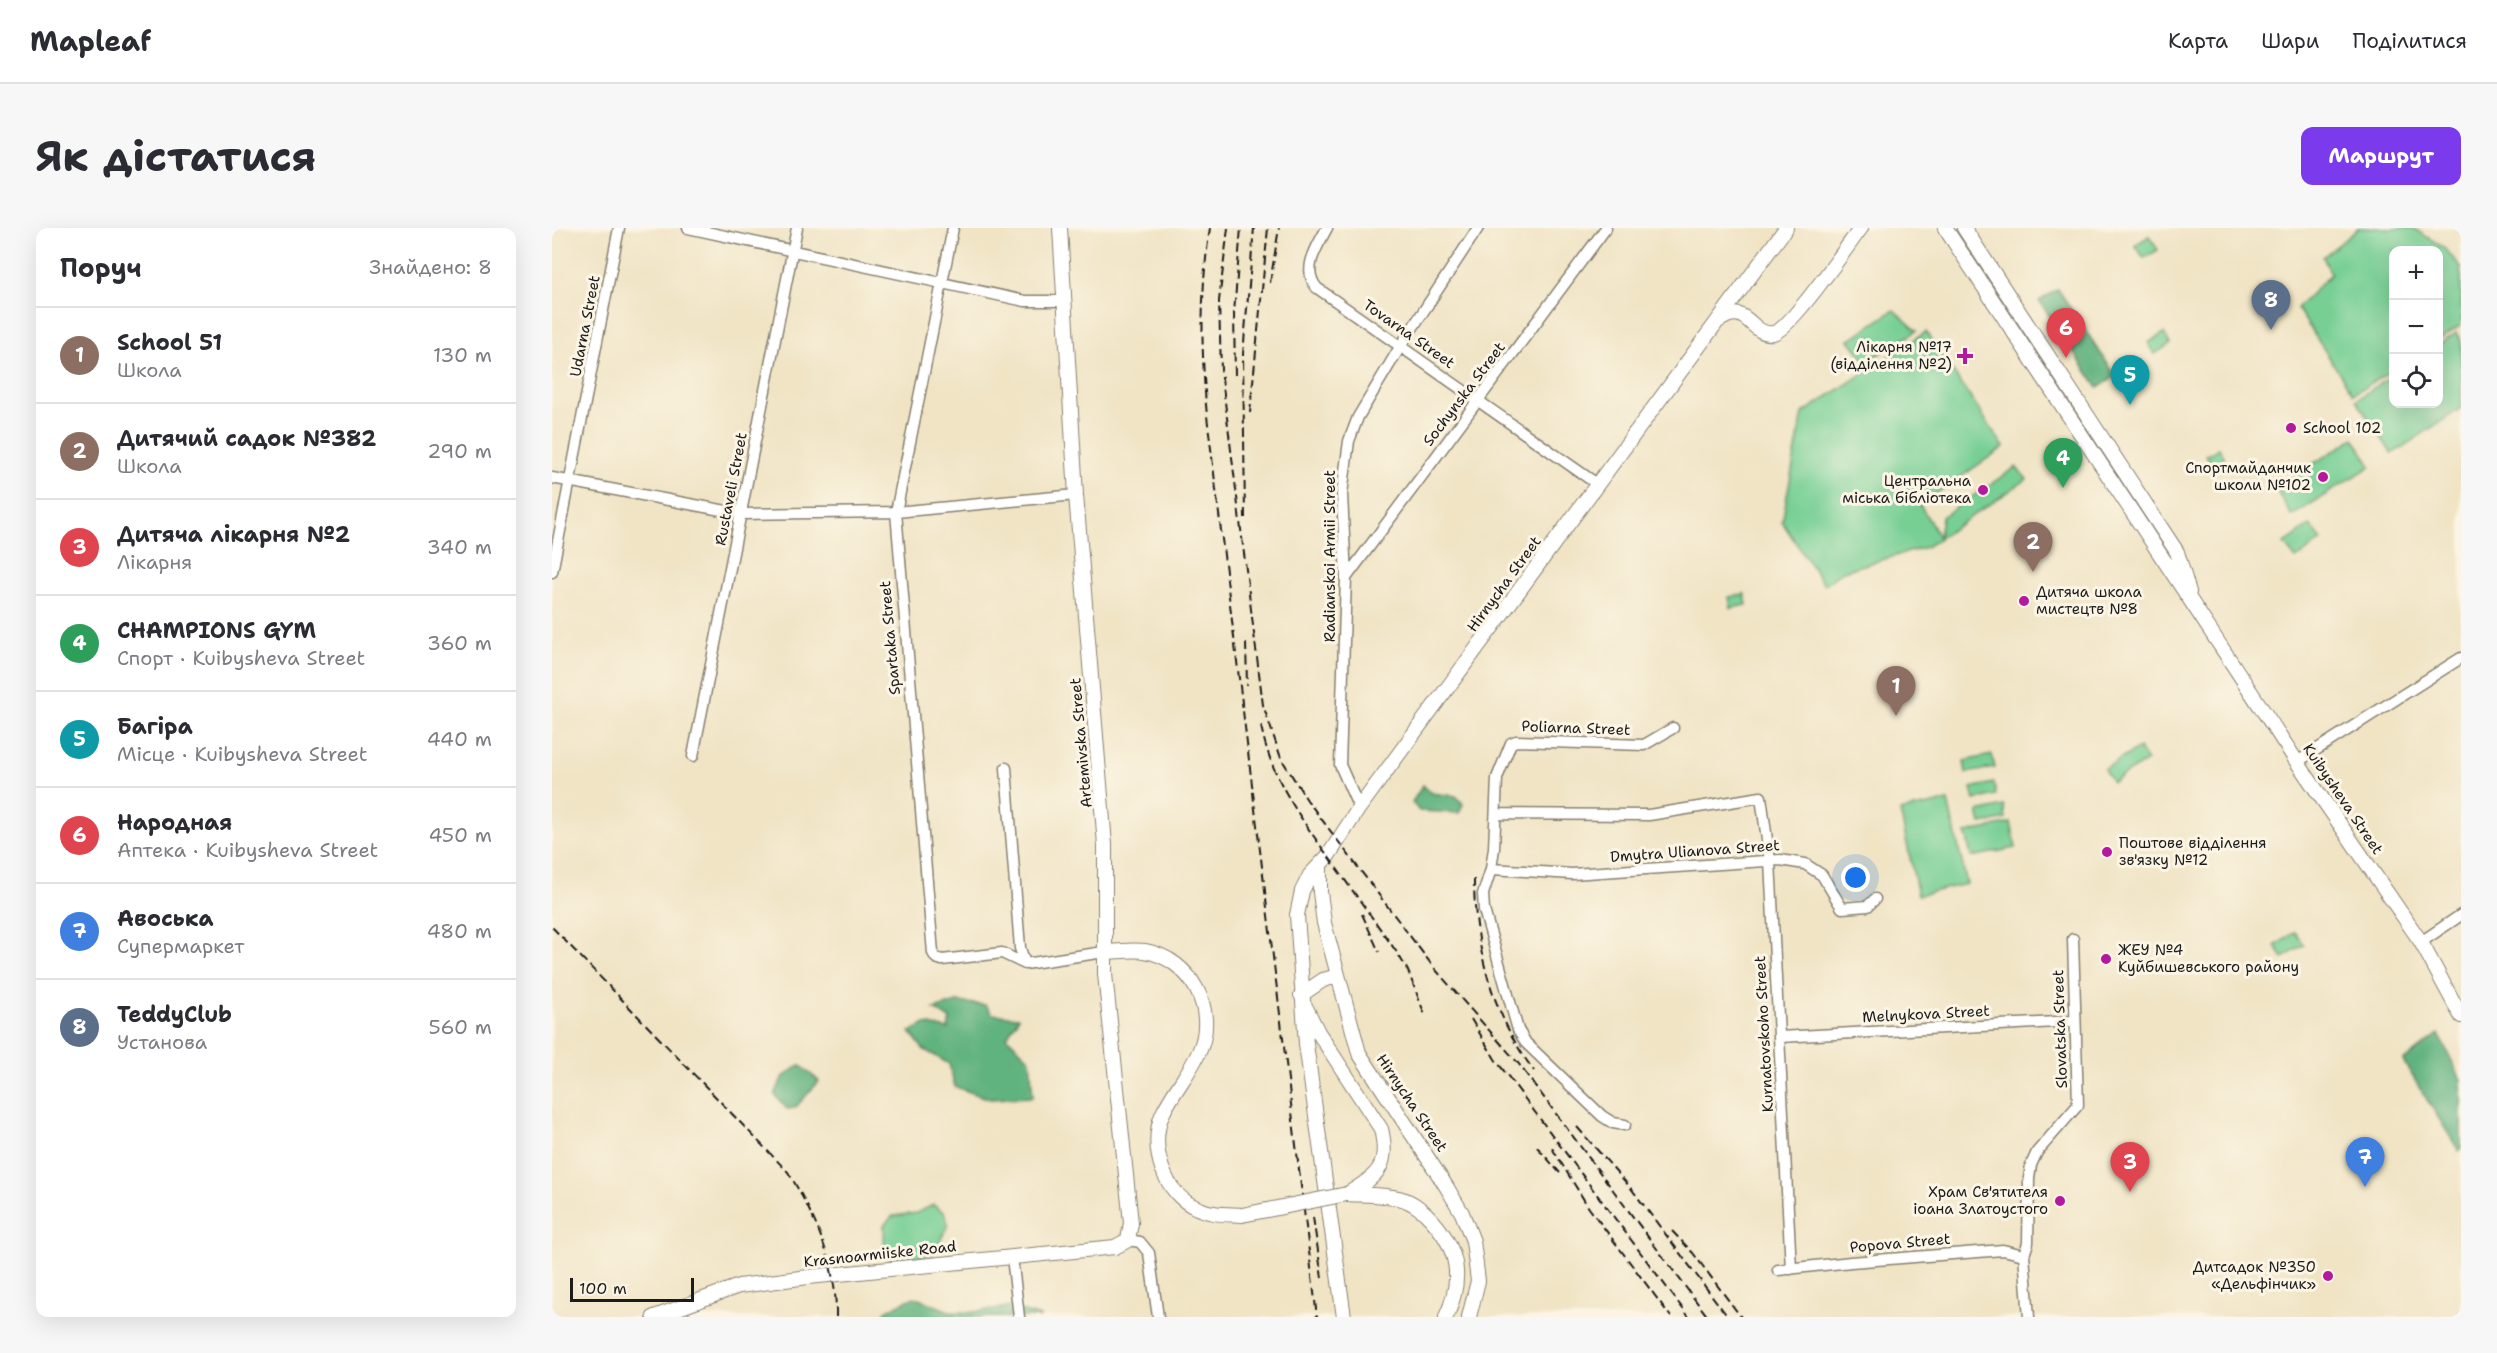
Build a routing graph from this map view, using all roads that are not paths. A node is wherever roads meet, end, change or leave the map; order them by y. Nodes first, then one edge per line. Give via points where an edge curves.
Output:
1 (619, 228) edge
2 (688, 228) edge
3 (797, 228) edge
4 (953, 228) edge
5 (1060, 228) edge
6 (1328, 228) edge
7 (1478, 228) edge
8 (1606, 228) edge
9 (1786, 228) edge
10 (1861, 228) edge
11 (1944, 228) edge
12 (1964, 228) edge
13 (792, 250) junction
14 (942, 283) junction
15 (1740, 290) junction
16 (1063, 301) junction
17 (1744, 317) junction
18 (1716, 323) junction
19 (1400, 347) junction
20 (1478, 401) junction
21 (552, 478) edge
22 (570, 482) junction
23 (1597, 484) junction
24 (1076, 495) junction
25 (896, 512) junction
26 (742, 514) junction
27 (2177, 552) junction
28 (2164, 560) junction
29 (552, 572) edge
30 (1346, 578) junction
31 (2193, 602) junction
32 (2461, 658) edge
33 (1673, 728) dead end
34 (693, 756) dead end
35 (2297, 762) junction
36 (1006, 768) dead end
37 (1359, 808) junction
38 (1497, 814) junction
39 (1770, 861) junction
40 (1320, 865) junction
41 (1491, 869) junction
42 (1875, 899) dead end
43 (2461, 915) edge
44 (2073, 939) dead end
45 (2421, 942) junction
46 (1104, 952) junction
47 (1025, 964) junction
48 (1338, 976) junction
49 (1301, 995) junction
50 (2461, 1016) edge
51 (2074, 1021) junction
52 (1779, 1037) junction
53 (1625, 1125) dead end
54 (1347, 1194) junction
55 (1128, 1240) junction
56 (2024, 1255) junction
57 (1012, 1257) junction
58 (1791, 1269) junction
59 (1778, 1270) dead end
60 (654, 1317) edge
61 (1019, 1317) edge
62 (1158, 1317) edge
63 (1344, 1317) edge
64 (1446, 1317) edge
65 (1469, 1317) edge
66 (2029, 1317) edge

1 - 22 street, Udarna Street
2 - 13 street
3 - 13 street, Rustaveli Street
4 - 14 street, Spartaka Street
5 - 16 main road, Artemivska Street
6 - 19 street, Tovarna Street via 1311,262 1311,281
7 - 19 street, Radianskoi Armii Street
8 - 20 street, Sochynska Street
9 - 15 main road, Hirnycha Street
10 - 17 main road via 1785,327 1767,332
11 - 28 main road, Kuibysheva Street
12 - 27 main road, Kuibysheva Street
13 - 14 street
13 - 26 street, Rustaveli Street
14 - 16 street via 1025,301
14 - 25 street, Spartaka Street
15 - 17 main road via 1738,303
15 - 18 main road, Hirnycha Street
16 - 24 main road, Artemivska Street
17 - 18 main road via 1730,314
18 - 23 main road, Hirnycha Street
19 - 20 street, Tovarna Street
19 - 30 street, Radianskoi Armii Street via 1358,417 1349,441 1342,494
20 - 23 street, Tovarna Street
20 - 30 street, Sochynska Street
21 - 22 street
22 - 26 street
22 - 29 street, Udarna Street
23 - 37 main road, Hirnycha Street
24 - 25 street
24 - 46 main road, Artemivska Street via 1106,845
25 - 26 street
25 - 47 street, Spartaka Street via 933,953 942,960 1002,953
26 - 34 street, Rustaveli Street
27 - 28 main road via 2175,562
27 - 31 main road, Kuibysheva Street
28 - 31 main road, Kuibysheva Street
30 - 37 street, Radianskoi Armii Street via 1340,765
31 - 35 main road, Kuibysheva Street
32 - 35 street
33 - 38 street, Poliarna Street via 1644,745 1511,742 1497,778
35 - 45 main road, Kuibysheva Street
36 - 47 street via 1020,948
37 - 40 main road, Hirnycha Street
38 - 39 street, Kurnatovskoho Street via 1649,815 1761,797
38 - 41 street
39 - 41 street, Dmytra Ulianova Street via 1572,874
39 - 42 street, Dmytra Ulianova Street via 1805,864 1826,879 1842,908 1868,906
39 - 52 street, Kurnatovskoho Street
40 - 48 main road, Hirnycha Street via 1324,923
40 - 49 main road, Hirnycha Street via 1302,891 1297,915
41 - 53 street via 1483,902 1518,1030 1526,1043 1602,1116
43 - 45 street
44 - 51 street, Slovatska Street
45 - 50 main road, Kuibysheva Street
46 - 47 street, Spartaka Street
46 - 54 main road, bridge via 1145,951 1163,958 1188,976 1203,1002 1204,1038 1199,1053 1162,1116 1158,1133 1161,1169 1180,1197 1195,1208 1214,1214 1242,1215
46 - 55 main road, Artemivska Street via 1131,1223
48 - 49 main road via 1323,980
48 - 65 main road, Hirnycha Street via 1359,1053 1446,1186 1473,1241 1478,1281
49 - 54 main road via 1318,1032 1382,1129 1386,1147 1380,1168 1368,1182
49 - 63 main road, Hirnycha Street
51 - 52 street, Melnykova Street
51 - 56 street, Slovatska Street via 2078,1105 2037,1152 2031,1165 2028,1243
52 - 58 street, Kurnatovskoho Street
54 - 64 main road via 1404,1199 1426,1213 1446,1235 1457,1271 1456,1290
55 - 57 main road, Krasnoarmiiske Road via 1115,1247
55 - 62 street via 1140,1242 1149,1253
56 - 58 street, Popova Street via 2003,1250
56 - 66 street, Slovatska Street
57 - 60 main road, Krasnoarmiiske Road via 739,1286
57 - 61 street
58 - 59 street, Popova Street

